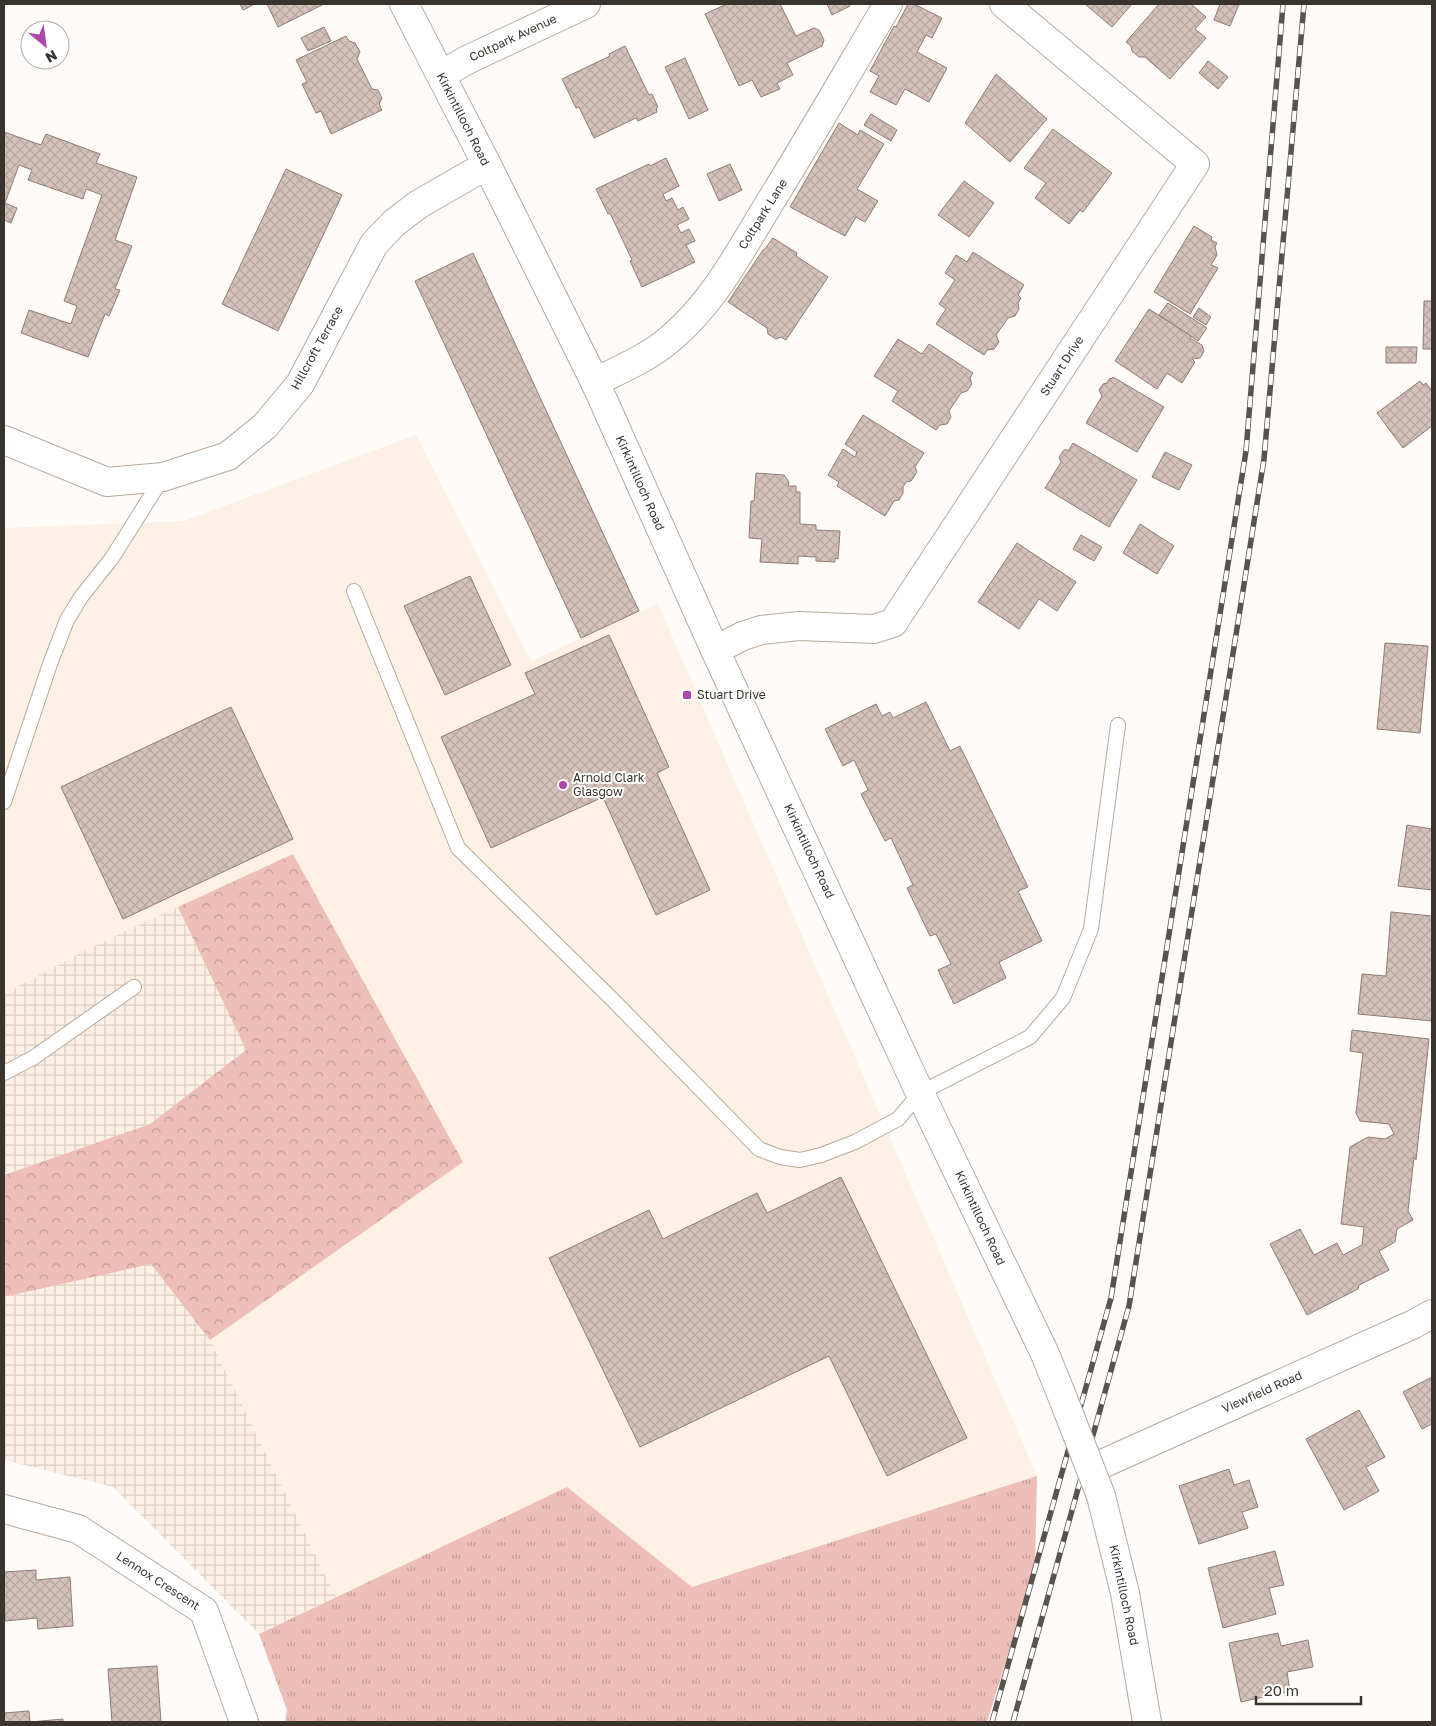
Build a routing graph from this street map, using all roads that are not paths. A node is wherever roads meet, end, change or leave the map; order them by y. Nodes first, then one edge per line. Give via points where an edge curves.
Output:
1 (404, 4) edge
2 (586, 4) edge
3 (888, 4) edge
4 (1004, 4) edge
5 (441, 75) junction
6 (487, 165) junction
7 (595, 382) junction
8 (4, 440) edge
9 (163, 477) junction
10 (354, 591) dead end
11 (715, 650) junction
12 (1118, 725) dead end
13 (4, 802) edge
14 (134, 987) dead end
15 (4, 1072) edge
16 (920, 1093) junction
17 (1432, 1314) edge
18 (1100, 1465) junction
19 (4, 1509) edge
20 (244, 1722) edge
21 (1147, 1722) edge

1 - 5 street, Kirkintilloch Road
2 - 5 street, Coltpark Avenue
3 - 7 street, Coltpark Lane via 718,287 690,322 670,340 648,356
4 - 11 street, Stuart Drive via 1195,164 893,623 874,629 799,626 761,630
5 - 6 street, Kirkintilloch Road
6 - 7 street, Kirkintilloch Road
6 - 9 street, Hillcroft Terrace via 413,209 374,244 300,384 264,426 228,456
7 - 11 street, Kirkintilloch Road
8 - 9 street, Hillcroft Terrace via 107,482
9 - 13 lane via 112,558 80,597 67,620
10 - 16 lane via 458,848 759,1149 800,1160 821,1155 855,1142 898,1119
11 - 16 street, Kirkintilloch Road
12 - 16 lane via 1091,929 1063,998 1030,1037
14 - 15 lane via 33,1058
16 - 18 street, Kirkintilloch Road, bridge via 1045,1354 1064,1401
17 - 18 street, Viewfield Road
18 - 21 street, Kirkintilloch Road, bridge via 1101,1496 1125,1593
19 - 20 street, Lennox Crescent via 78,1529 204,1611

